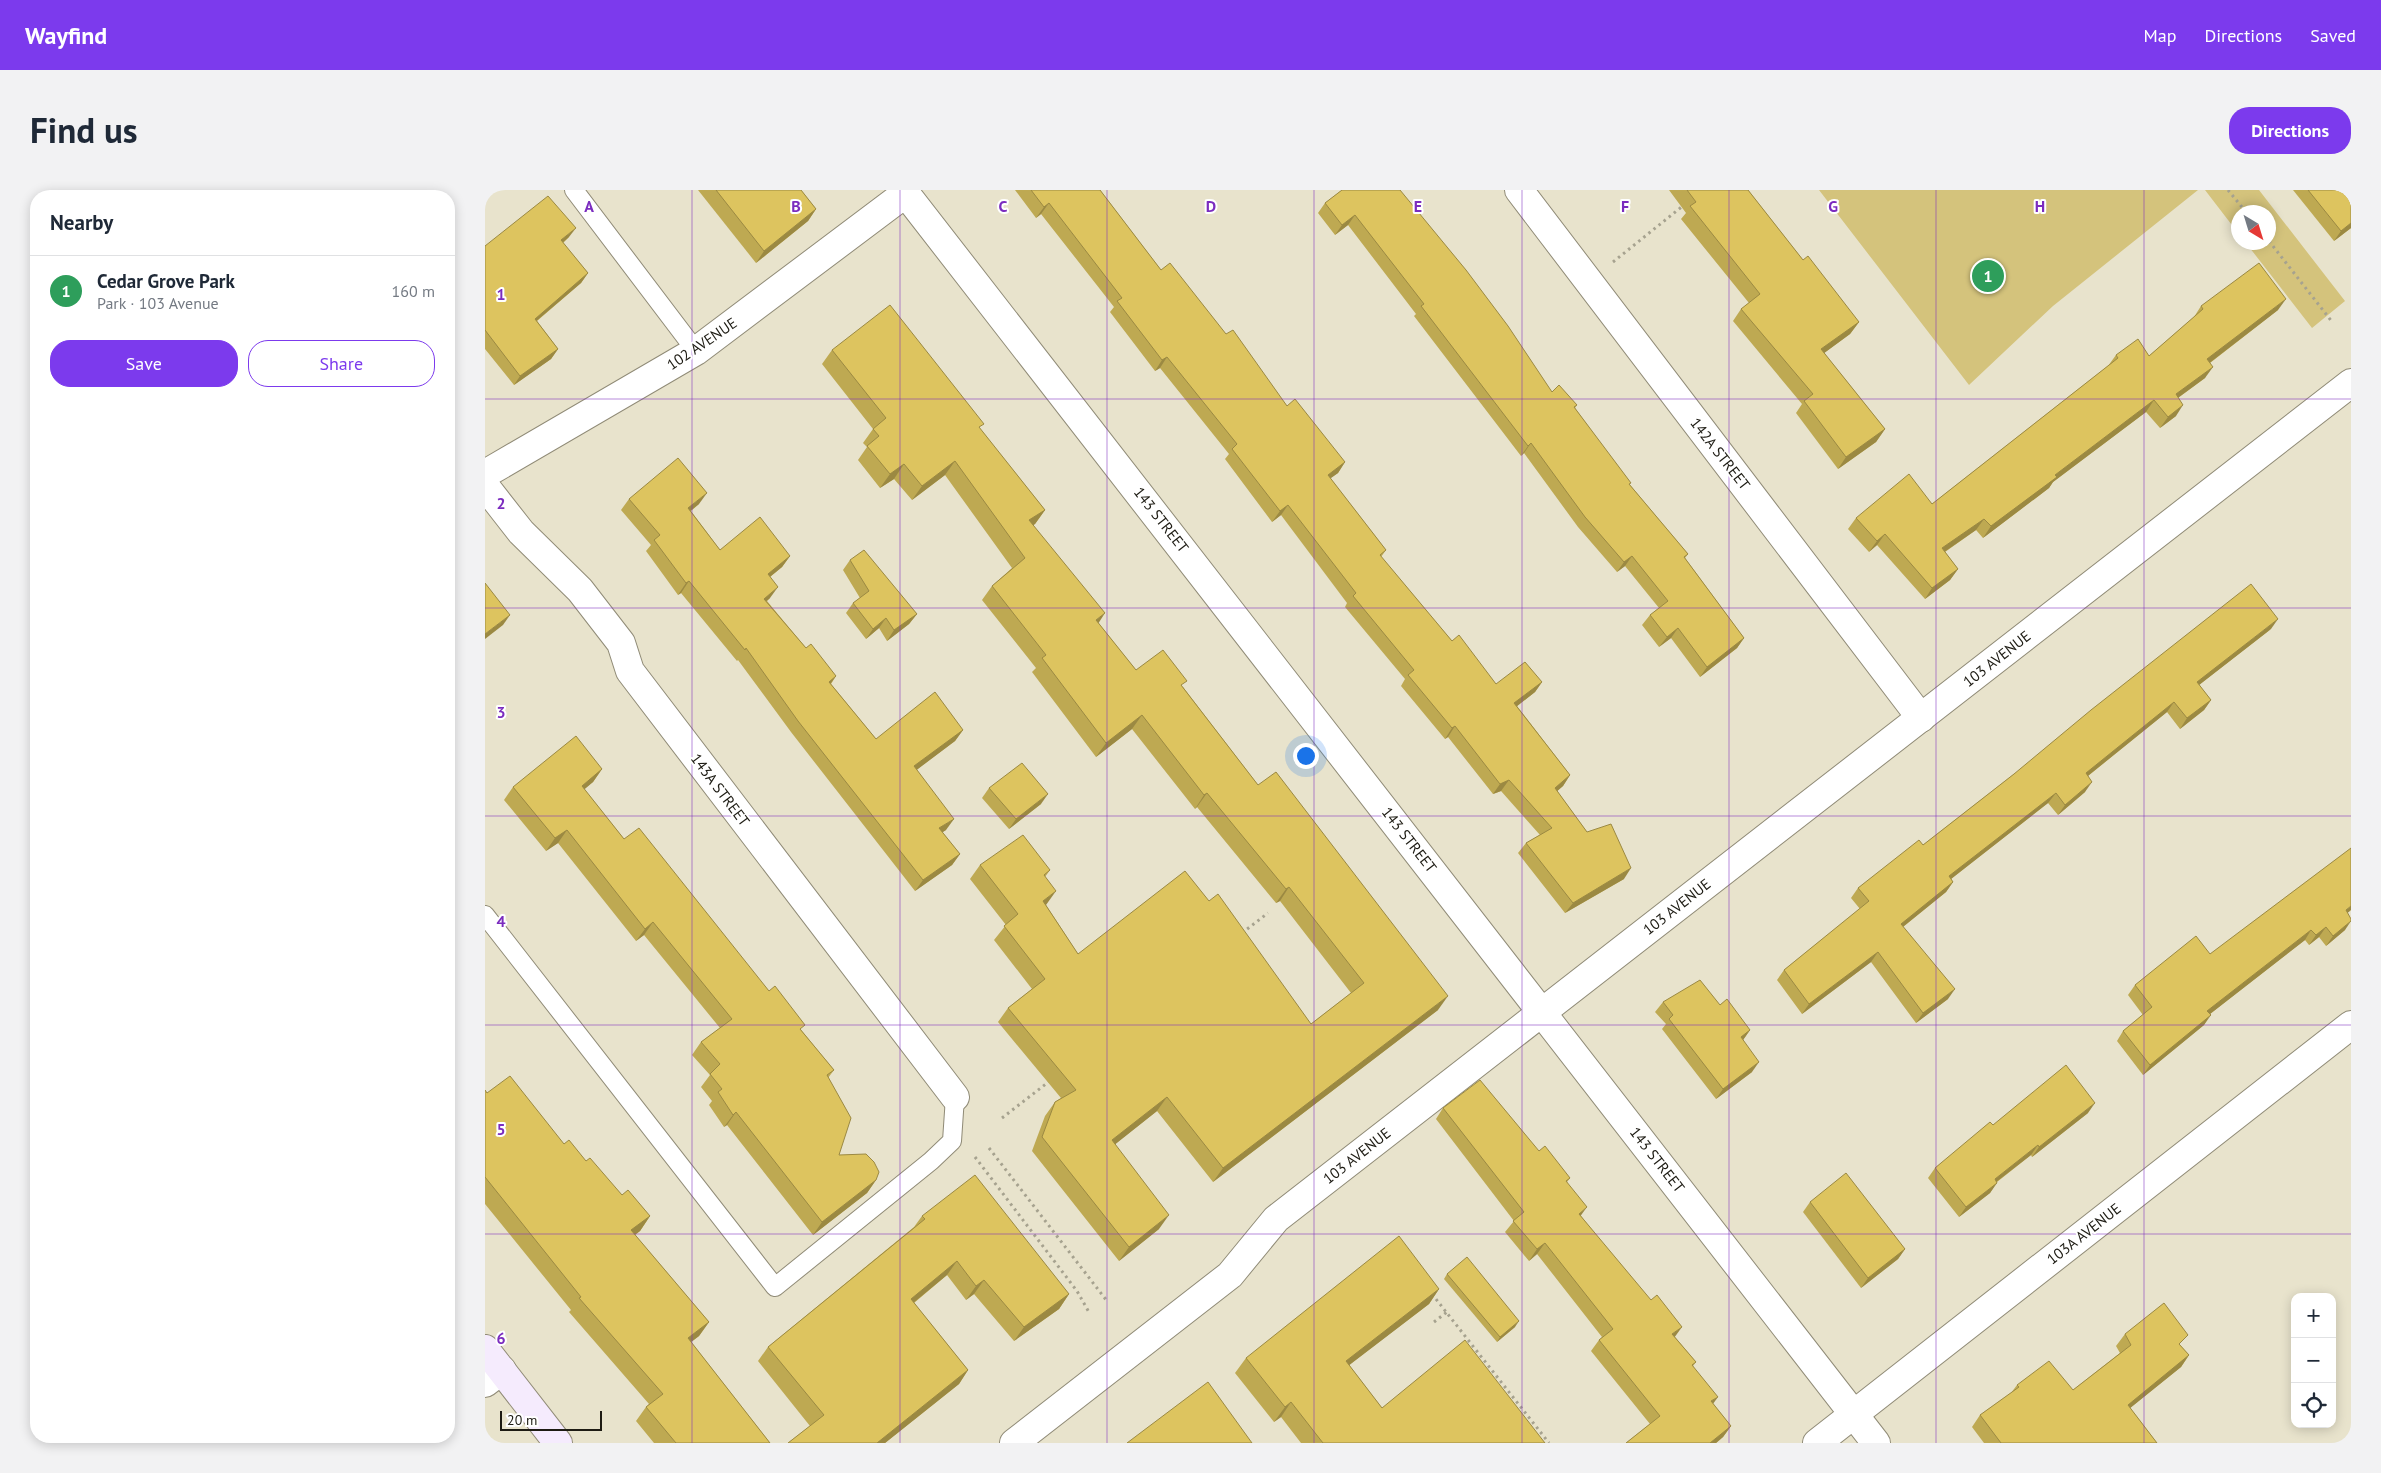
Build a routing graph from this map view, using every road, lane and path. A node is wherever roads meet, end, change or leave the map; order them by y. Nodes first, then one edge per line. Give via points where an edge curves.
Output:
1 (574, 190) edge
2 (1519, 190) edge
3 (2228, 190) edge
4 (905, 192) edge
5 (1689, 202) edge
6 (2240, 205) edge
7 (2276, 250) edge
8 (1611, 264) dead end
9 (2333, 323) dead end
10 (696, 351) junction
11 (2349, 388) edge
12 (485, 474) edge
13 (485, 486) edge
14 (1921, 718) junction
15 (1268, 913) dead end
16 (485, 915) edge
17 (1237, 937) edge
18 (1542, 1012) junction
19 (2351, 1025) edge
20 (1056, 1076) edge
21 (955, 1097) joint
22 (1002, 1118) dead end
23 (989, 1148) dead end
24 (975, 1157) dead end
25 (1428, 1288) edge
26 (1107, 1301) dead end
27 (1447, 1312) junction
28 (1090, 1314) dead end
29 (1434, 1322) dead end
30 (485, 1349) edge
31 (493, 1377) edge
32 (1854, 1414) junction
33 (558, 1443) edge
34 (1014, 1443) edge
35 (1549, 1443) edge
36 (1817, 1443) edge
37 (1876, 1443) edge

1 - 10 lane
2 - 14 street, 142A STREET
3 - 6 path
4 - 10 street, 102 AVENUE
4 - 18 street, 143 STREET
5 - 8 path
7 - 9 path
10 - 12 street, 102 AVENUE
11 - 14 street, 103 AVENUE
13 - 21 street, 143A STREET via 521,532 580,590 621,643 630,671
14 - 18 street, 103 AVENUE
15 - 17 path
16 - 21 lane via 775,1287 931,1161 952,1140
18 - 32 street, 143 STREET
18 - 34 street, 103 AVENUE via 1276,1219 1229,1275
19 - 32 street, 103A AVENUE
20 - 22 path
23 - 26 path
24 - 28 path via 1077,1292
25 - 27 path
27 - 29 path
27 - 35 path
30 - 31 main road
31 - 33 main road
32 - 36 street, 103A AVENUE
32 - 37 street, 143 STREET

